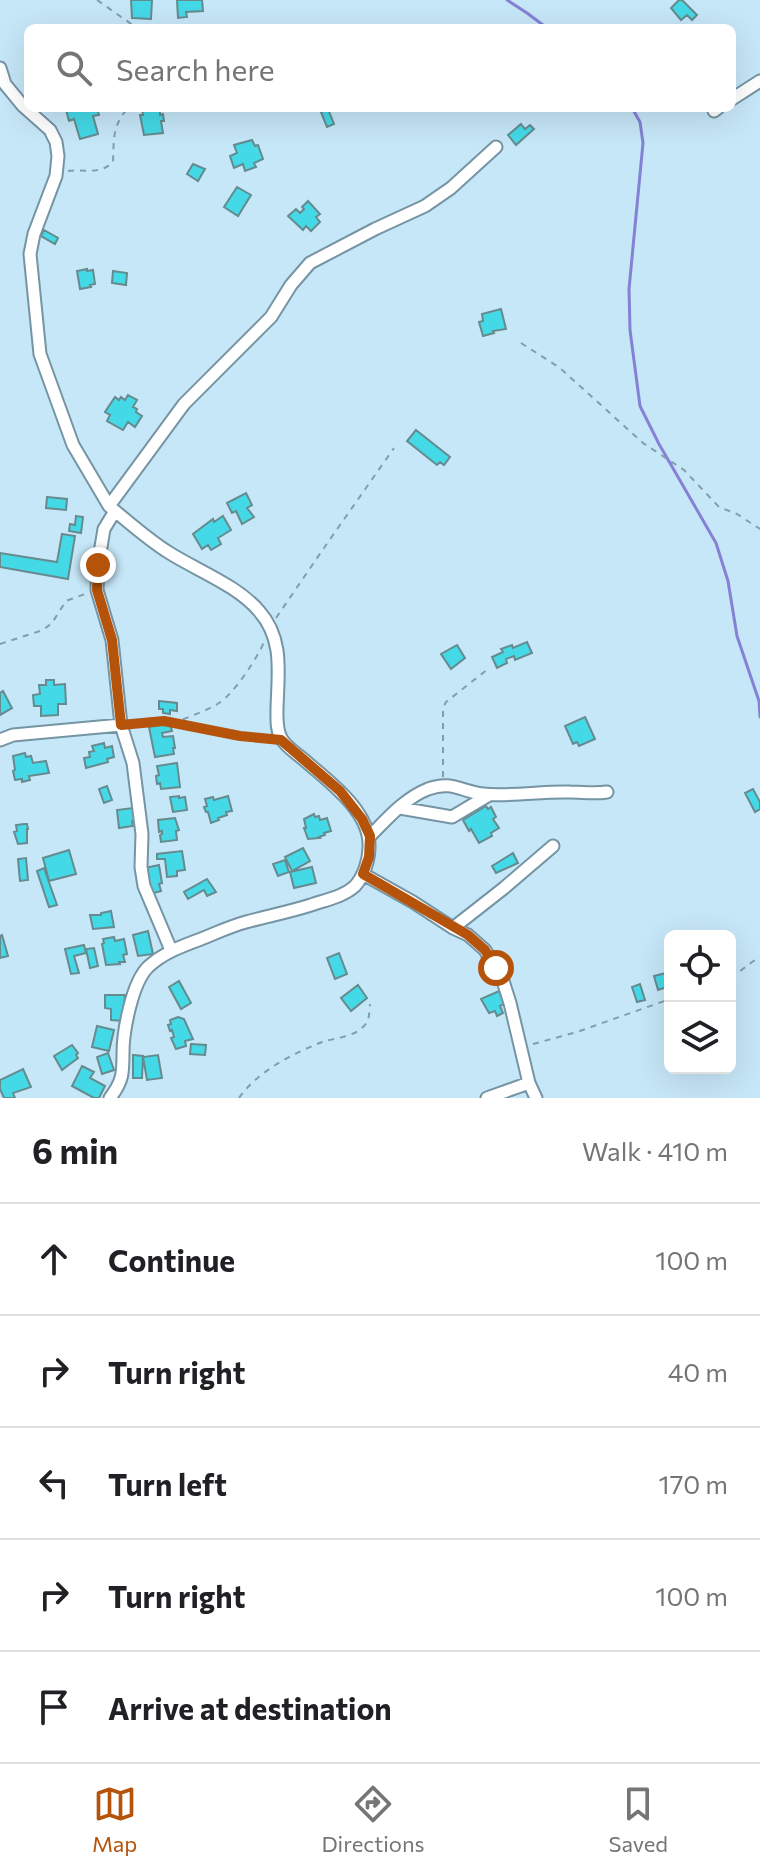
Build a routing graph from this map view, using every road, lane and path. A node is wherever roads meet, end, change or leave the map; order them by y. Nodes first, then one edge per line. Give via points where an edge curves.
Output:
1 (97, 0) edge
2 (131, 24) edge
3 (0, 68) edge
4 (760, 81) edge
5 (736, 96) edge
6 (24, 107) edge
7 (30, 112) edge
8 (124, 112) edge
9 (496, 147) dead end
10 (56, 176) junction
11 (521, 343) dead end
12 (394, 448) dead end
13 (112, 509) junction
14 (760, 529) edge
15 (97, 590) junction
16 (271, 626) junction
17 (0, 644) edge
18 (488, 669) dead end
19 (172, 724) junction
20 (121, 725) junction
21 (0, 740) edge
22 (281, 740) junction
23 (443, 786) junction
24 (607, 792) dead end
25 (490, 794) junction
26 (400, 808) junction
27 (370, 836) junction
28 (553, 846) dead end
29 (363, 874) junction
30 (453, 928) junction
31 (171, 950) junction
32 (760, 957) edge
33 (736, 974) edge
34 (664, 1001) edge
35 (370, 1004) dead end
36 (520, 1047) junction
37 (529, 1083) junction
38 (110, 1098) edge
39 (239, 1098) edge
40 (487, 1098) edge
41 (536, 1098) edge

1 - 2 path
3 - 6 street via 5,84
4 - 5 street
7 - 10 street via 56,142
8 - 10 path via 114,131 108,168
9 - 13 street via 425,206 310,263 271,317 184,404
10 - 13 street via 30,254 40,354 73,445
11 - 14 path via 560,368 643,443 684,470 719,507
12 - 16 path
13 - 15 street via 104,529
13 - 16 street via 166,551 233,590
15 - 17 path via 66,601 43,630
15 - 20 street via 112,640
16 - 19 path via 226,699
16 - 22 street via 279,657 276,724
18 - 23 path via 443,708
19 - 20 path
19 - 22 path
20 - 21 street
20 - 31 street via 133,763 144,886
22 - 27 street via 340,791
23 - 25 street
23 - 26 street via 413,796
24 - 25 street
25 - 26 street via 452,817
26 - 27 street
27 - 29 street
28 - 30 street
29 - 30 street
29 - 31 street via 341,896 244,922
30 - 36 street via 485,950 496,968
31 - 38 street via 148,967 136,987 124,1068
32 - 33 path
34 - 36 path
35 - 39 path via 360,1031 285,1060
36 - 37 street
37 - 40 street
37 - 41 street

